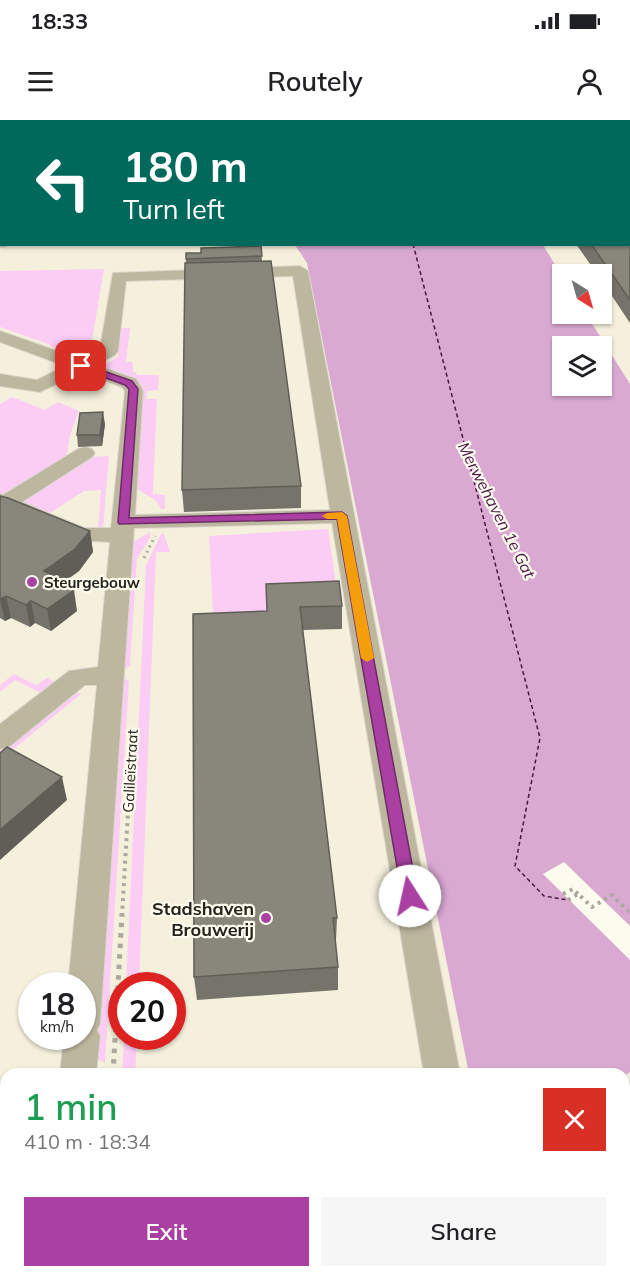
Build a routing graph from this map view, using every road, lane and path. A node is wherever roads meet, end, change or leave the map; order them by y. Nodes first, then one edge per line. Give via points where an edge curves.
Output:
1 (0, 336) edge
2 (81, 366) junction
3 (0, 380) edge
4 (85, 453) dead end
5 (2, 504) edge
6 (342, 516) junction
7 (158, 521) junction
8 (123, 528) junction
9 (142, 566) dead end
10 (111, 675) junction
11 (0, 739) edge
12 (130, 767) dead end
13 (563, 894) dead end
14 (578, 894) junction
15 (568, 900) dead end
16 (630, 913) edge
17 (86, 972) edge
18 (80, 1050) edge
19 (78, 1068) edge
20 (113, 1068) edge
21 (441, 1068) edge

1 - 2 street, Galileïstraat
2 - 3 street via 40,386
2 - 6 street via 109,351 119,276 300,271
2 - 8 street, Galileïstraat via 129,383 133,389
4 - 5 street
5 - 8 street via 81,535
6 - 7 street
6 - 21 street
7 - 8 street
7 - 9 path
8 - 10 street, Galileïstraat
10 - 11 street via 78,677
10 - 17 street, Galileïstraat
12 - 20 path, Galileïstraat
13 - 14 path via 573,888
14 - 15 path
14 - 16 path via 592,907 612,895
18 - 19 street

